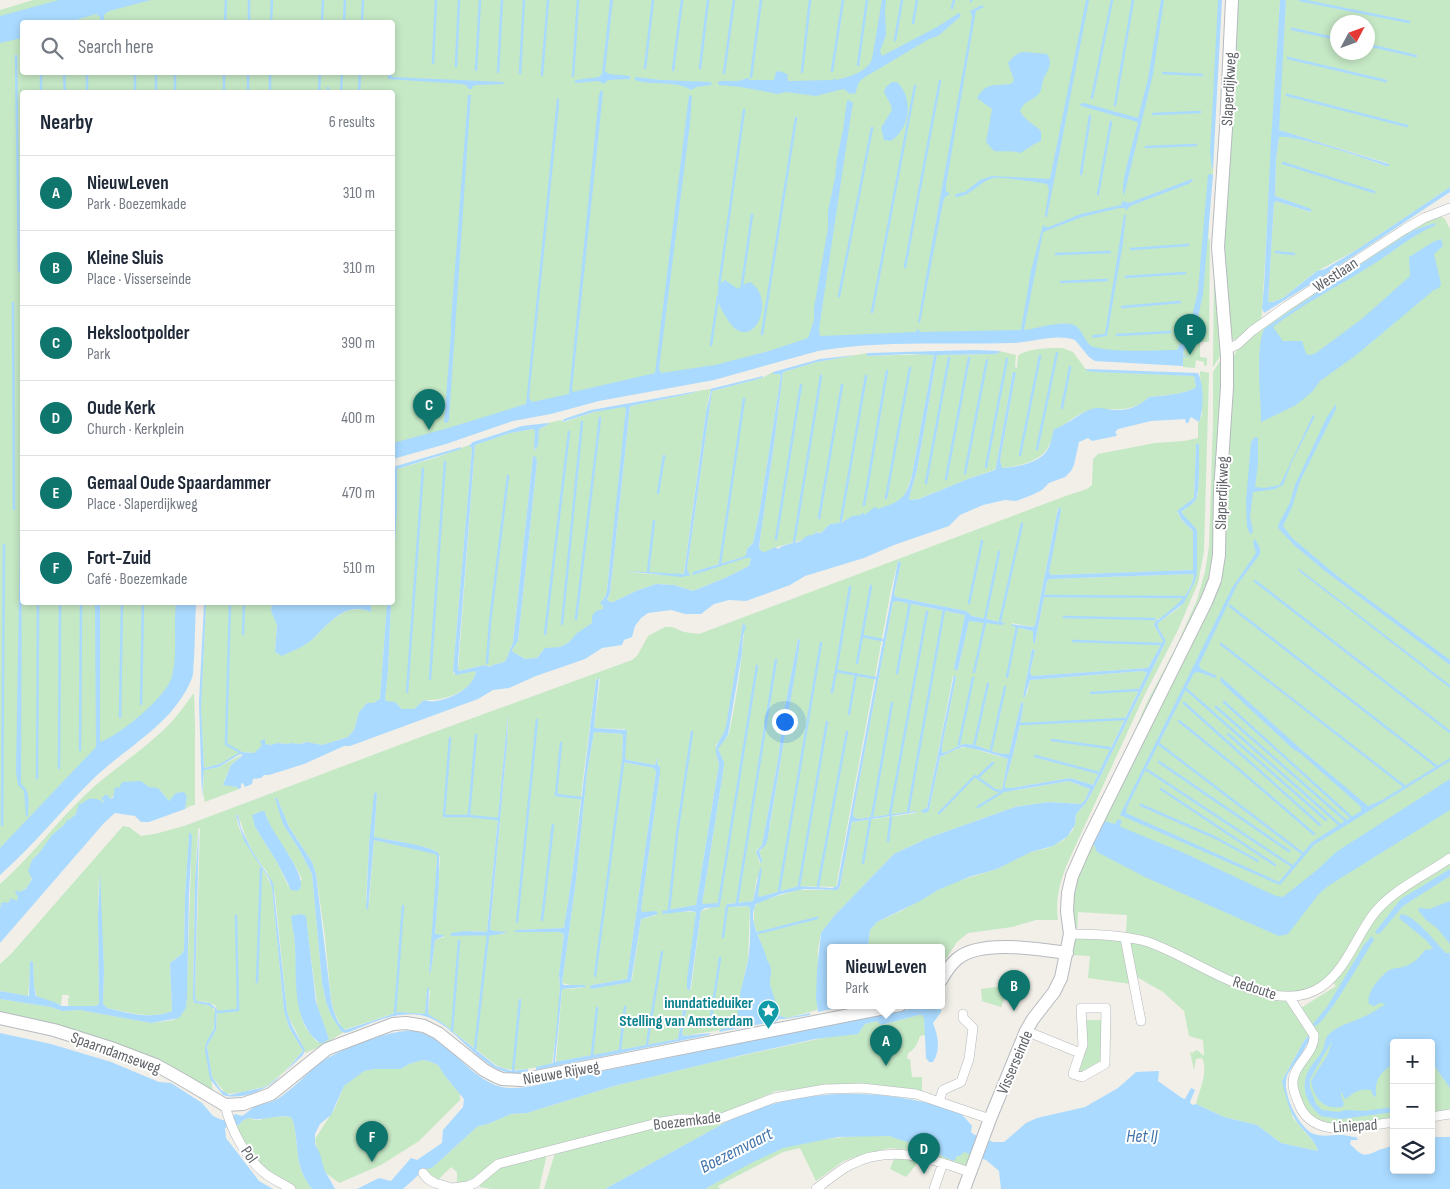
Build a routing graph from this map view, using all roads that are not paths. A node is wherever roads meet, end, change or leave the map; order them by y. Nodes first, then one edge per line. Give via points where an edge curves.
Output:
1 (1232, 0) edge
2 (1450, 208) edge
3 (1226, 350) junction
4 (1450, 858) edge
5 (1070, 934) junction
6 (1125, 938) junction
7 (1067, 953) junction
8 (945, 975) edge
9 (1288, 997) junction
10 (880, 1009) edge
11 (962, 1014) dead end
12 (0, 1018) edge
13 (1141, 1021) dead end
14 (1026, 1031) junction
15 (1080, 1053) junction
16 (939, 1101) junction
17 (225, 1105) junction
18 (1450, 1114) edge
19 (1435, 1116) edge
20 (990, 1119) junction
21 (1390, 1123) edge
22 (943, 1163) junction
23 (971, 1168) junction
24 (423, 1174) dead end
25 (291, 1189) edge
26 (816, 1189) edge
27 (934, 1189) edge
28 (964, 1189) edge

1 - 3 street, Slaperdijkweg via 1218,247
2 - 3 street, Westlaan via 1405,229
3 - 5 street, Slaperdijkweg via 1227,388 1215,580 1075,869 1067,899
4 - 9 street, Redoute via 1397,892 1380,907 1341,967 1326,982 1310,992
5 - 6 street, Redoute
5 - 7 street, Slaperdijkweg
6 - 9 street, Redoute via 1168,950 1262,993
6 - 13 street
7 - 8 street via 1011,947 971,951 957,959
7 - 14 street, Visserseinde via 1059,983
9 - 21 street, Liniepad via 1314,1035 1312,1046 1293,1080 1306,1116 1314,1124 1328,1128
10 - 17 street, Nieuwe Rijweg via 521,1080 495,1076 438,1033 406,1022 327,1049 271,1094 243,1104
11 - 16 street via 973,1028 970,1059 961,1082 943,1090
12 - 17 street, Spaarndamseweg via 54,1030 156,1065
14 - 15 street
14 - 20 street, Visserseinde
15 - 15 street via 1073,1074 1082,1077 1105,1064 1106,1008 1081,1008 1083,1045
16 - 20 street, Boezemkade
16 - 24 street, Boezemkade via 916,1094 868,1088 825,1089 774,1098 719,1119 661,1122 498,1164 468,1186 452,1188 435,1183
17 - 25 street, Pol via 230,1122 253,1162
18 - 19 street
20 - 23 street, Visserseinde
22 - 23 street
22 - 26 street via 884,1154 852,1164
22 - 27 street
23 - 28 street, Visserseinde

